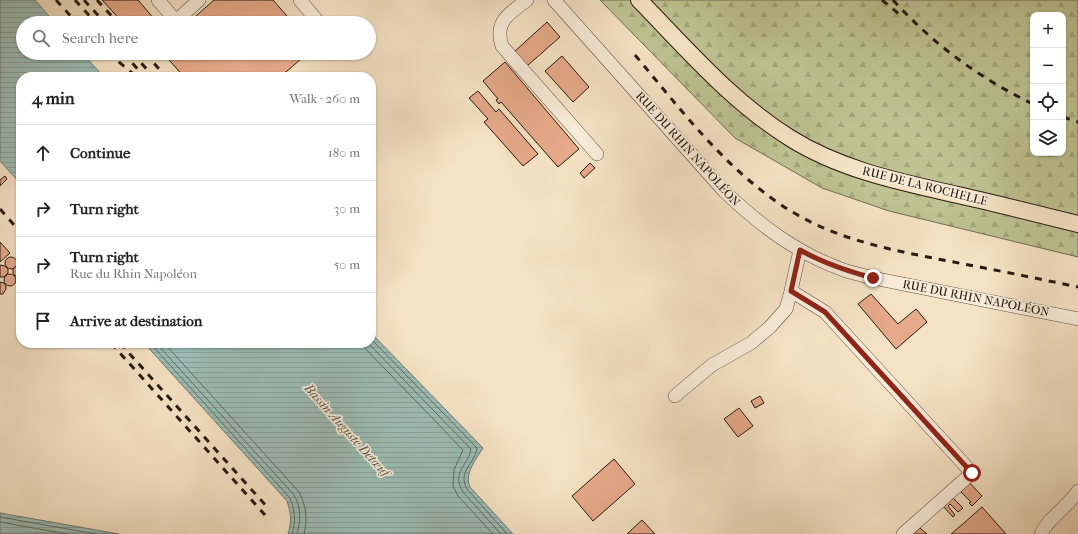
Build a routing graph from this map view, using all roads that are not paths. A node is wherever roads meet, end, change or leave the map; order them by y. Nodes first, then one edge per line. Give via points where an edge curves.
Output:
1 (158, 0) edge
2 (199, 0) edge
3 (300, 0) edge
4 (527, 0) edge
5 (554, 0) edge
6 (639, 0) edge
7 (172, 16) edge
8 (181, 16) edge
9 (313, 16) edge
10 (597, 154) dead end
11 (1078, 224) edge
12 (800, 250) junction
13 (791, 291) junction
14 (1078, 319) edge
15 (675, 396) dead end
16 (1078, 491) edge
17 (903, 534) edge
18 (1041, 534) edge

1 - 7 street
2 - 8 street
3 - 9 street
4 - 10 street via 504,18 499,33 502,46
5 - 12 street, RUE DU RHIN NAPOLÉON via 724,192 752,218
6 - 11 main road, RUE DE LA ROCHELLE via 722,84 790,139 852,168 886,179
12 - 13 street
12 - 14 street, RUE DU RHIN NAPOLÉON via 842,269 873,278
13 - 15 street via 786,309 770,327 751,343 712,365
13 - 17 street via 825,312 972,473
16 - 18 street via 1044,527

